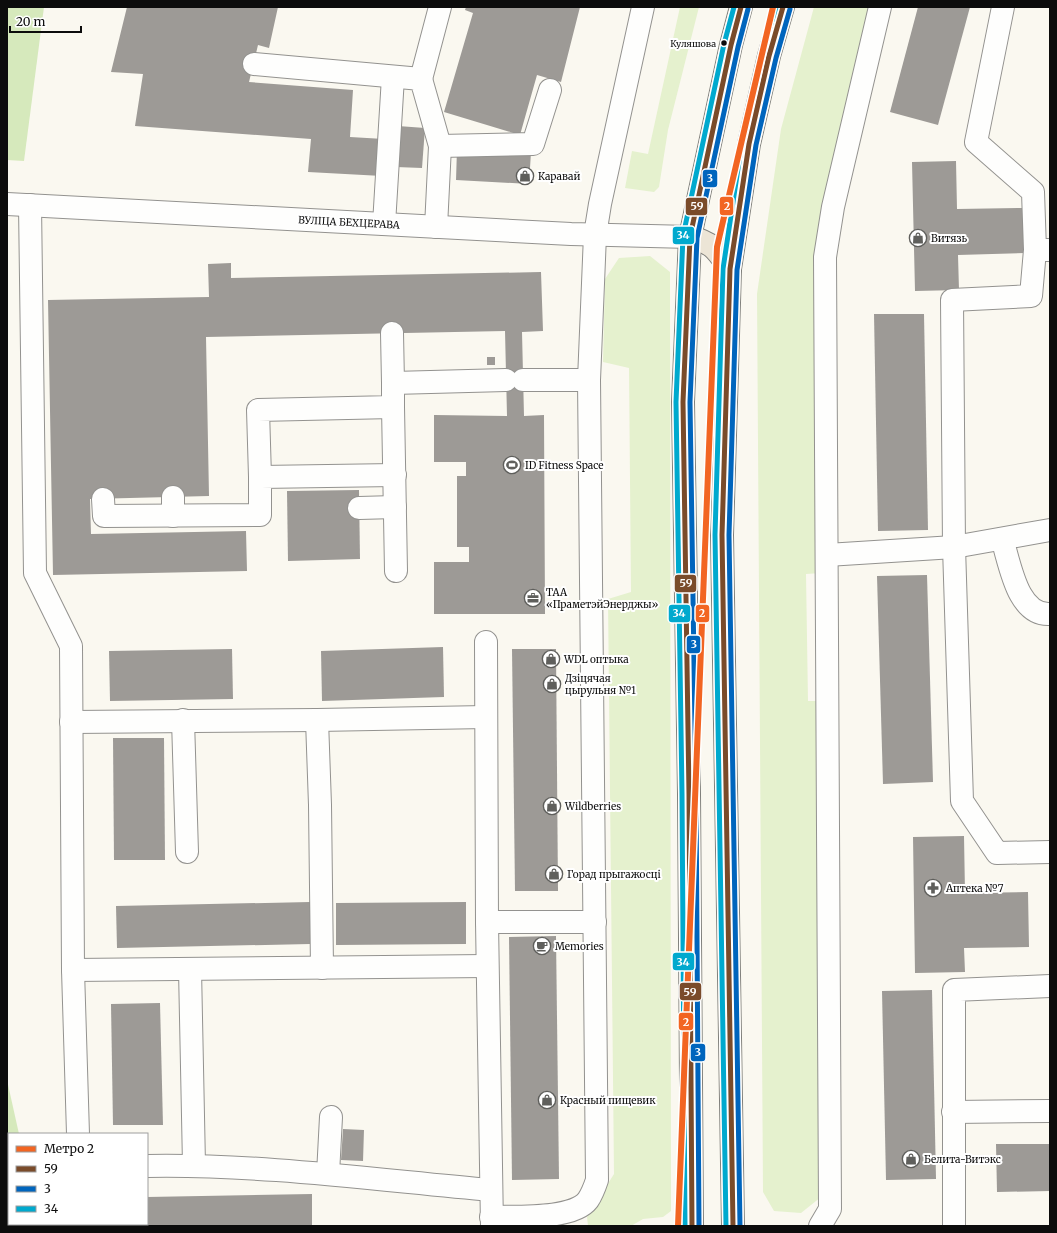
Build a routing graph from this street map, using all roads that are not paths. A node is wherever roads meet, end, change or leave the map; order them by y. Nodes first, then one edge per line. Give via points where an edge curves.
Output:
1 (644, 7) edge
2 (741, 7) edge
3 (783, 7) edge
4 (880, 7) edge
5 (1003, 7) edge
6 (434, 8) edge
7 (254, 64) dead end
8 (393, 76) junction
9 (421, 79) junction
10 (550, 90) dead end
11 (440, 146) junction
12 (7, 204) edge
13 (30, 205) junction
14 (384, 224) junction
15 (436, 227) junction
16 (594, 234) junction
17 (690, 237) junction
18 (1042, 250) edge
19 (730, 269) junction
20 (392, 333) dead end
21 (589, 380) junction
22 (393, 383) junction
23 (393, 407) junction
24 (395, 476) junction
25 (260, 477) junction
26 (104, 498) dead end
27 (359, 508) dead end
28 (396, 508) junction
29 (1050, 530) edge
30 (1002, 539) junction
31 (954, 547) junction
32 (827, 555) junction
33 (396, 571) dead end
34 (1050, 614) edge
35 (486, 642) dead end
36 (486, 717) junction
37 (183, 720) junction
38 (317, 720) junction
39 (71, 722) junction
40 (187, 852) dead end
41 (1050, 852) edge
42 (487, 922) junction
43 (595, 922) junction
44 (487, 966) junction
45 (322, 968) junction
46 (190, 969) junction
47 (74, 970) junction
48 (1050, 986) edge
49 (1050, 1111) edge
50 (953, 1112) junction
51 (331, 1117) dead end
52 (78, 1133) edge
53 (194, 1165) junction
54 (148, 1166) edge
55 (328, 1174) junction
56 (491, 1190) junction
57 (492, 1221) edge
58 (692, 1226) edge
59 (733, 1226) edge
60 (820, 1226) edge
61 (954, 1226) edge

1 - 16 street
2 - 17 main road
3 - 19 main road via 749,144
4 - 32 street via 833,207 825,257
5 - 18 street via 976,142 1033,192
6 - 9 street
7 - 8 street
8 - 9 street
8 - 14 street
9 - 11 street
10 - 11 street via 533,144
11 - 15 street
12 - 13 street, ВУЛІЦА БЕХЦЕРАВА
13 - 14 street, ВУЛІЦА БЕХЦЕРАВА
13 - 39 street via 35,573 71,646
14 - 15 street, ВУЛІЦА БЕХЦЕРАВА
15 - 16 street, ВУЛІЦА БЕХЦЕРАВА
16 - 17 street, ВУЛІЦА БЕХЦЕРАВА
16 - 21 street
17 - 19 main road via 703,240 716,249
17 - 58 main road via 683,402
18 - 31 street via 1031,296 952,300
19 - 59 main road via 722,535
20 - 22 street
21 - 22 street
21 - 43 street
22 - 23 street
23 - 24 street
23 - 25 street via 258,410
24 - 25 street
24 - 28 street
25 - 26 street via 260,515 173,506 104,516
27 - 28 street
28 - 33 street
29 - 30 street
30 - 31 street
30 - 34 street via 1018,592 1028,606 1044,614
31 - 32 street
31 - 41 street via 962,801 997,853
32 - 60 street via 830,1209
35 - 36 street
36 - 38 street
36 - 42 street
37 - 38 street
37 - 39 street
37 - 40 street
38 - 45 street
39 - 47 street
42 - 43 street
42 - 44 street
43 - 57 street via 598,1180 588,1200 580,1207 559,1214
44 - 45 street
44 - 56 street
45 - 46 street
46 - 47 street
46 - 53 street
47 - 52 street
48 - 50 street via 954,990
49 - 50 street
50 - 61 street
51 - 55 street
53 - 54 street
53 - 55 street
55 - 56 street
56 - 57 street

